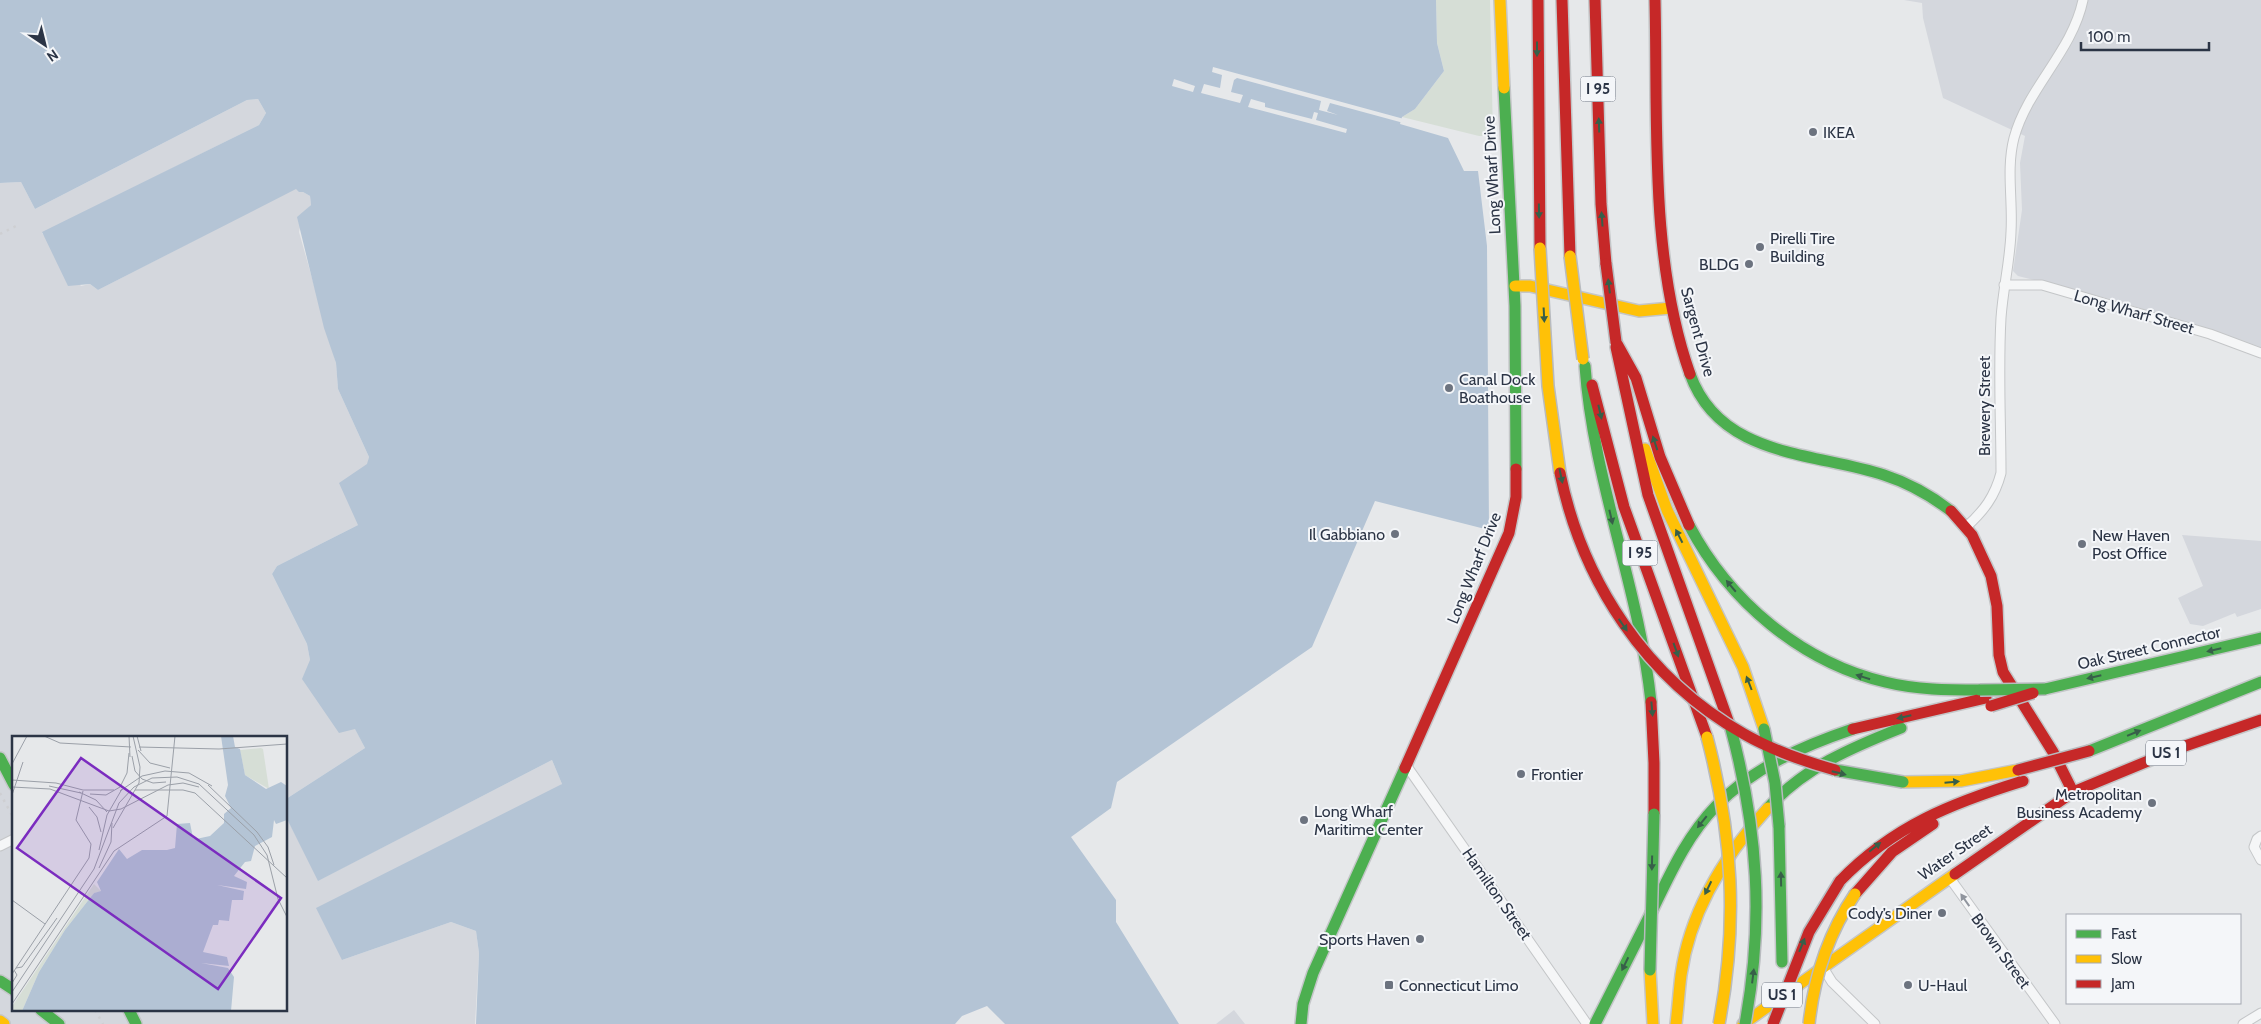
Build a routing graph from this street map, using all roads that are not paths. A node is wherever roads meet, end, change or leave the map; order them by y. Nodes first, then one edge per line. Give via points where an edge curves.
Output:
1 (1500, 0) edge
2 (1538, 0) edge
3 (1562, 0) edge
4 (1595, 0) edge
5 (1655, 0) edge
6 (2083, 0) edge
7 (2004, 285) junction
8 (1515, 286) junction
9 (1671, 308) junction
10 (1616, 342) junction
11 (2261, 353) edge
12 (1584, 362) junction
13 (1632, 418) junction
14 (1966, 527) junction
15 (2261, 638) edge
16 (2261, 682) edge
17 (2045, 688) junction
18 (1986, 698) junction
19 (2261, 720) edge
20 (0, 758) edge
21 (1406, 765) junction
22 (2020, 776) junction
23 (12, 781) edge
24 (2073, 792) junction
25 (2261, 836) edge
26 (12, 840) edge
27 (0, 846) edge
28 (2261, 860) edge
29 (1949, 877) junction
30 (1822, 966) junction
31 (0, 981) edge
32 (12, 989) edge
33 (44, 1012) edge
34 (130, 1012) edge
35 (2261, 1013) edge
36 (1597, 1020) edge
37 (0, 1021) edge
38 (1872, 1023) edge
39 (4, 1024) edge
40 (59, 1024) edge
41 (136, 1024) edge
42 (1301, 1024) edge
43 (1587, 1024) edge
44 (1653, 1024) edge
45 (1676, 1024) edge
46 (1719, 1024) edge
47 (1744, 1024) edge
48 (1773, 1024) edge
49 (1784, 1024) edge
50 (1809, 1024) edge
51 (2055, 1024) edge
52 (2243, 1024) edge

1 - 8 main road, Long Wharf Drive
2 -> 22 main road, bridge via 1540,248 1551,409 1561,476 1580,543 1615,614 1677,687 1748,738 1781,754 1856,777 1903,782 1937,783
3 - 12 main road, I 95, bridge via 1566,191 1570,256
10 -> 4 main road, I 95, bridge via 1601,204
5 - 9 main road, Sargent Drive via 1659,186
6 - 7 street, Brewery Street via 2073,31 2020,119 2014,139 2009,171 2011,242
7 - 11 street, Long Wharf Street via 2042,285 2210,334
7 - 14 street, Brewery Street via 2000,336 2001,473 1987,506
8 - 9 main road via 1530,286 1638,311
8 - 21 main road, Long Wharf Drive via 1514,513 1502,551
9 - 14 main road, Sargent Drive via 1698,393 1723,423 1754,441 1894,478 1918,488 1946,506
10 - 13 main road, I 95 via 1618,366
18 -> 10 main road via 1912,688 1848,672 1792,642 1754,611 1716,567 1685,517 1659,455 1633,370
12 -> 44 main road, bridge via 1586,402 1599,466 1646,660 1653,729 1650,970
12 -> 46 main road, I 95, bridge via 1597,398 1627,516 1706,737 1726,818 1732,884 1730,957
47 -> 13 main road, I 95, bridge via 1756,950 1758,886 1748,792 1731,729 1656,522 1639,466
49 -> 13 main road, bridge via 1779,826 1775,782 1764,729 1743,667 1667,510
14 - 24 main road via 1992,578 2005,675 2059,762
15 -> 17 main road, Oak Street Connector
22 -> 16 main road, bridge
17 - 18 main road, bridge
17 - 18 main road, bridge
18 -> 36 main road via 1825,737 1778,757 1747,778 1705,818 1686,844
18 -> 45 main road via 1855,746 1806,774 1770,805 1725,859 1700,905 1683,961
19 - 24 main road, Water Street / US 1 via 2182,747
20 - 23 main road
21 - 42 main road, Long Wharf Drive via 1313,973 1303,1004
21 - 43 street, Hamilton Street
48 -> 22 main road, bridge via 1806,934 1840,881 1872,850 1911,824
22 - 50 main road, bridge via 1997,795 1914,835 1881,863 1842,913 1825,950 1815,979
24 - 29 main road, Water Street / US 1
25 - 28 street via 2254,847
26 - 27 street
29 - 30 main road, Water Street / US 1
51 -> 29 street, Brown Street
30 - 38 street via 1832,982
30 - 47 main road, Water Street / US 1
31 - 32 main road
33 - 40 main road
34 - 41 main road
35 - 52 street
37 - 39 main road

